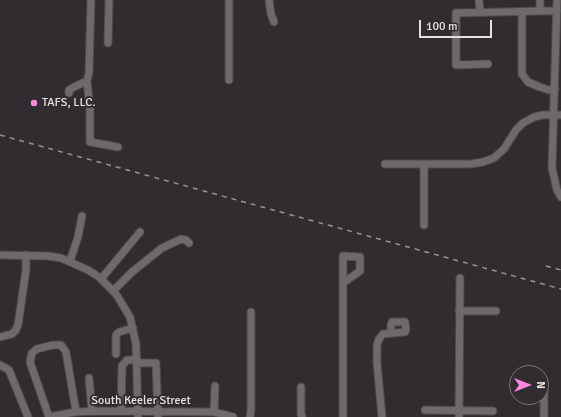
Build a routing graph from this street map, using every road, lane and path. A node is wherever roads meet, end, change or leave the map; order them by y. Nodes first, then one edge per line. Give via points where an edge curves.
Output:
1 (90, 0) edge
2 (109, 0) edge
3 (229, 0) edge
4 (270, 0) edge
5 (479, 0) edge
6 (540, 0) edge
7 (557, 0) edge
8 (540, 11) junction
9 (557, 11) junction
10 (480, 12) junction
11 (522, 12) junction
12 (274, 22) dead end
13 (108, 43) dead end
14 (488, 64) dead end
15 (558, 73) edge
16 (229, 80) dead end
17 (87, 81) junction
18 (77, 86) dead end
19 (555, 89) junction
20 (558, 115) edge
21 (557, 129) edge
22 (118, 147) dead end
23 (385, 164) dead end
24 (424, 164) junction
25 (561, 197) edge
26 (82, 216) dead end
27 (424, 225) dead end
28 (140, 232) dead end
29 (189, 244) dead end
30 (0, 255) edge
31 (26, 255) junction
32 (70, 261) junction
33 (460, 278) dead end
34 (101, 279) junction
35 (343, 283) dead end
36 (113, 291) junction
37 (459, 310) junction
38 (496, 311) dead end
39 (251, 312) dead end
40 (133, 328) junction
41 (391, 333) dead end
42 (0, 337) edge
43 (116, 354) dead end
44 (137, 362) junction
45 (0, 365) edge
46 (89, 378) dead end
47 (215, 386) dead end
48 (301, 387) dead end
49 (544, 405) edge
50 (425, 410) dead end
51 (493, 411) dead end
52 (214, 412) junction
53 (79, 413) edge
54 (96, 413) edge
55 (120, 413) edge
56 (138, 414) edge
57 (158, 414) edge
58 (175, 414) edge
59 (459, 414) edge
60 (199, 415) edge
61 (28, 417) edge
62 (49, 417) edge
63 (233, 417) edge
64 (250, 417) edge
65 (302, 417) edge
66 (343, 417) edge
67 (382, 417) edge
68 (544, 417) edge

1 - 17 street
2 - 13 street
3 - 16 street
4 - 12 street
5 - 10 street
6 - 8 street
7 - 9 street
8 - 9 street
8 - 11 street
9 - 15 street
10 - 11 street
10 - 14 street via 456,13 456,65
11 - 19 street via 522,74 528,82
15 - 19 street
17 - 18 street
17 - 22 street via 90,142
19 - 20 street
20 - 21 street
20 - 24 street via 542,115 523,123 504,149 494,158 484,162
21 - 25 street via 552,168
23 - 24 street
24 - 27 street
26 - 32 street
28 - 34 street
29 - 36 street via 181,239 162,248
30 - 31 street
31 - 32 street
31 - 42 street via 18,325 12,334
32 - 34 street
33 - 37 street
34 - 36 street
35 - 66 street
36 - 40 street via 124,305
37 - 38 street
37 - 59 street
39 - 64 street
40 - 43 street via 116,335
40 - 44 street
41 - 67 street via 383,334 377,345
44 - 55 street via 127,360 122,366
44 - 56 street
44 - 57 street via 156,363
45 - 61 street via 9,370
46 - 54 street
47 - 52 street
48 - 65 street
49 - 68 street
50 - 59 street
51 - 59 street
52 - 60 street, South Keeler Street
52 - 63 street, South Keeler Street
53 - 54 street, South Keeler Street
53 - 62 street, South Keeler Street
53 - 62 street via 66,352 61,345 53,345 37,349 32,354 30,362
54 - 55 street, South Keeler Street
55 - 56 street, South Keeler Street
56 - 57 street, South Keeler Street
57 - 58 street, South Keeler Street
58 - 60 street, South Keeler Street

